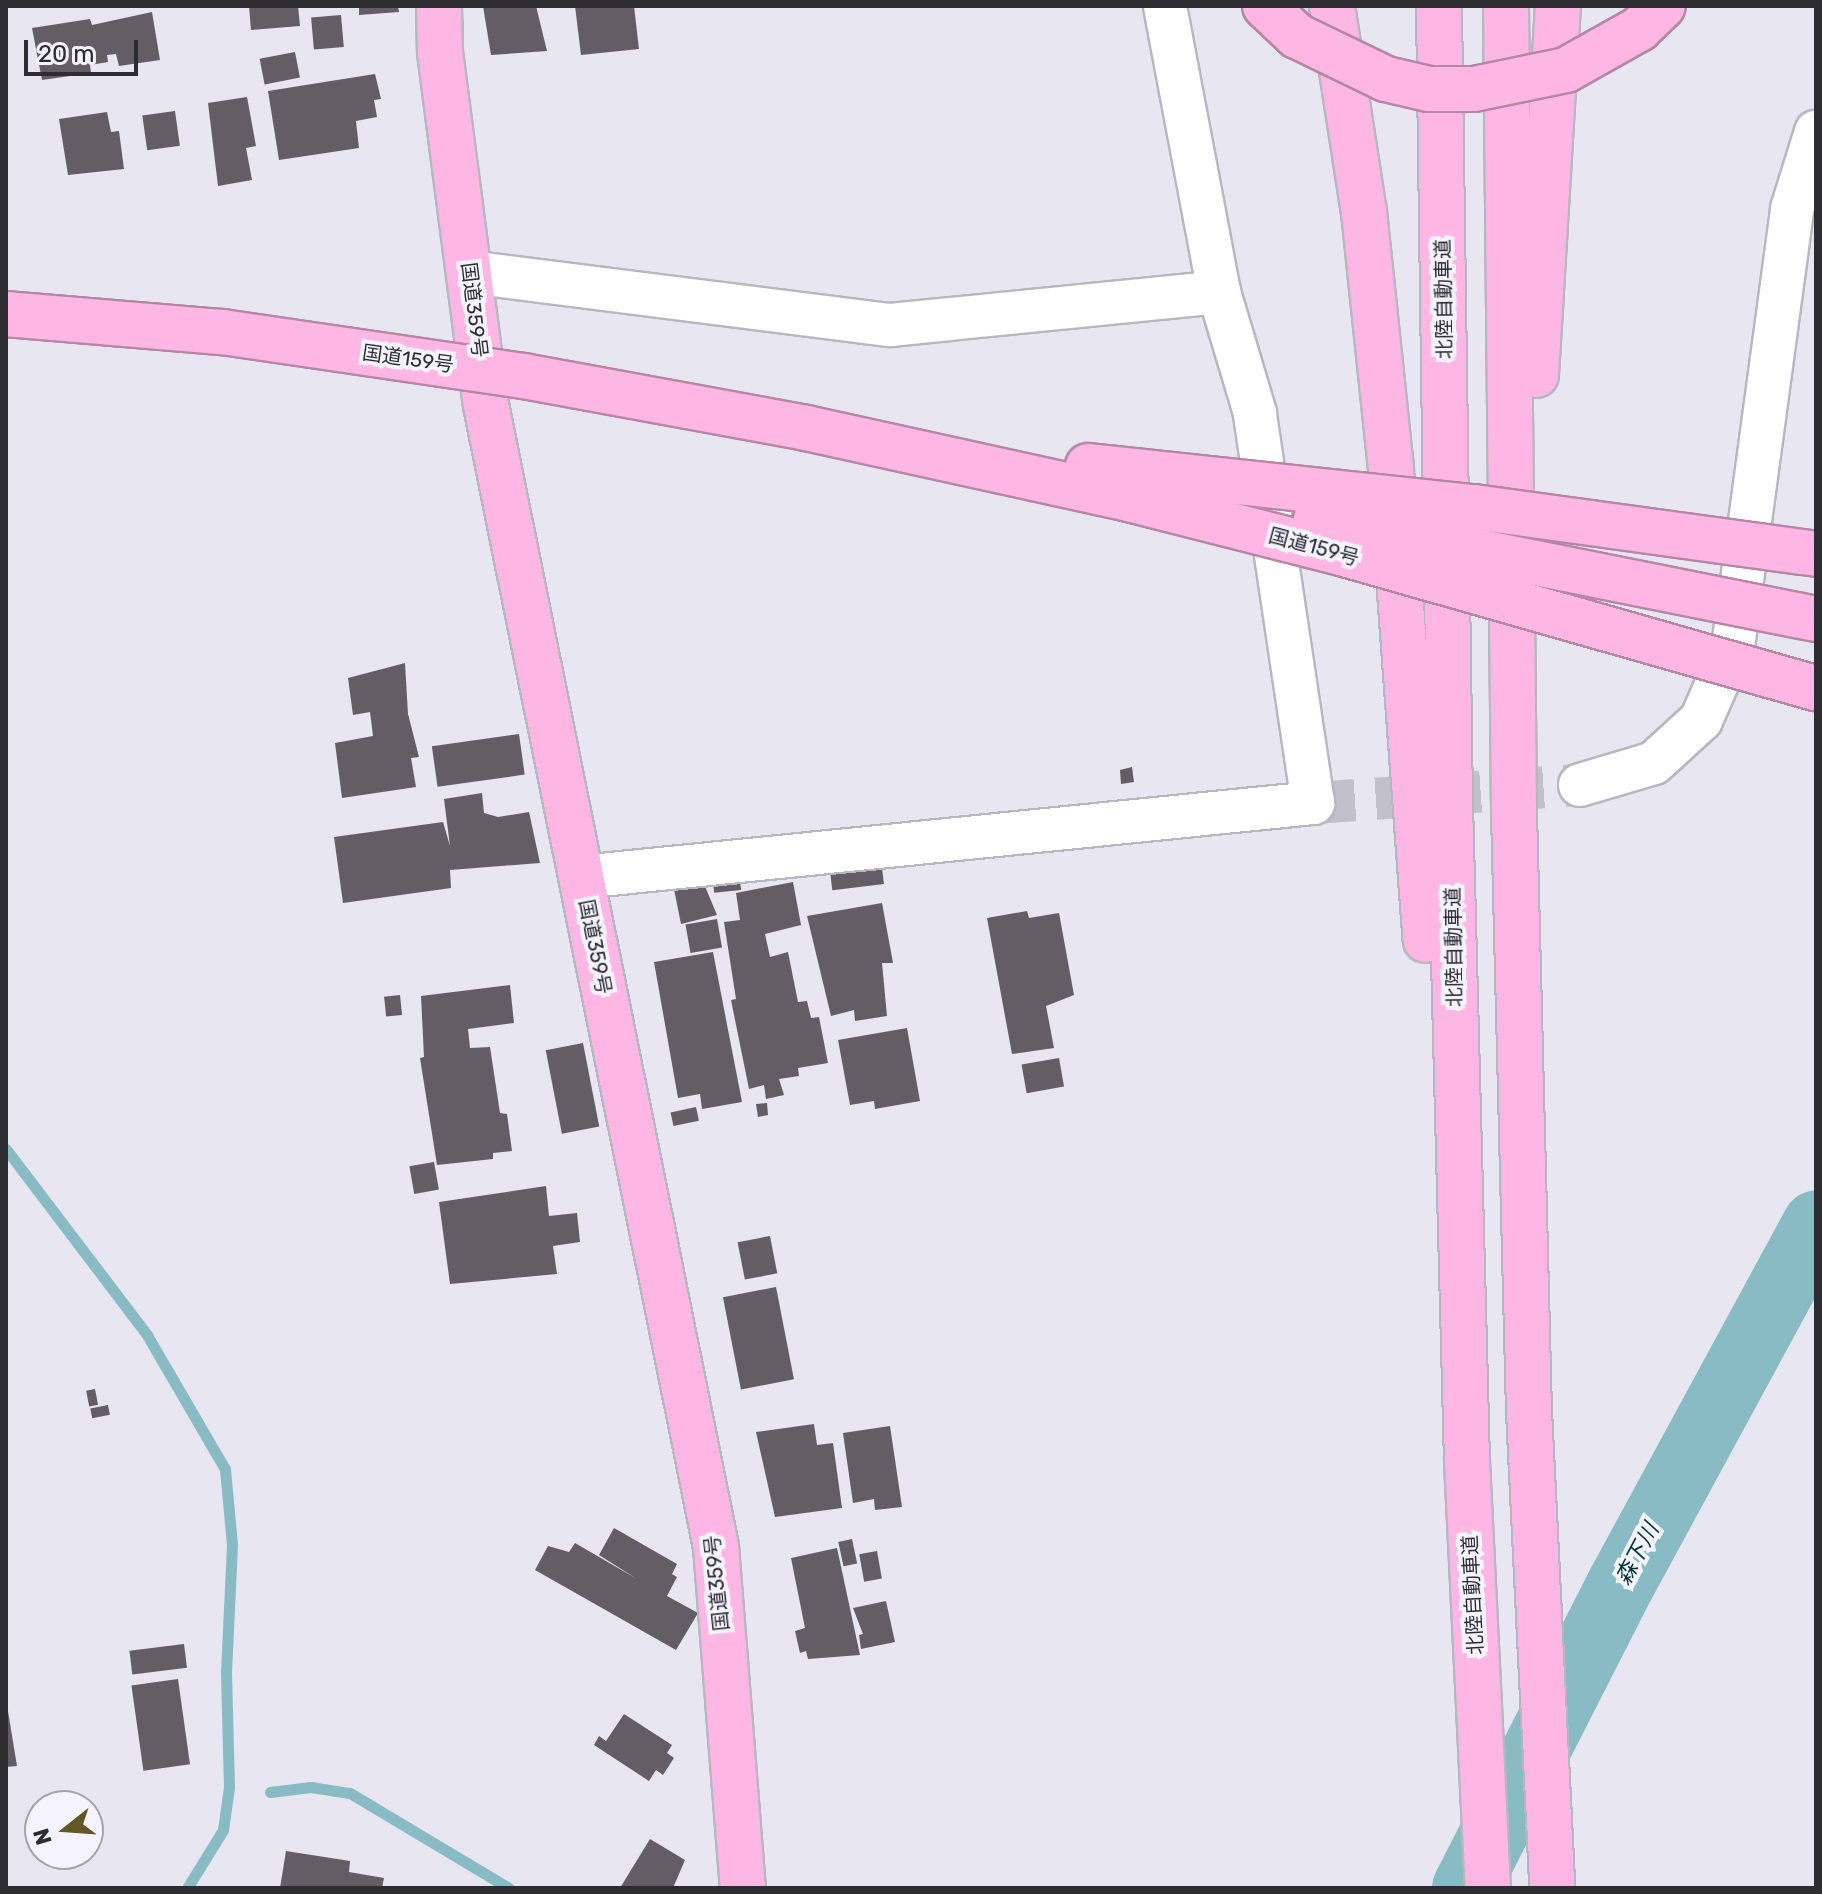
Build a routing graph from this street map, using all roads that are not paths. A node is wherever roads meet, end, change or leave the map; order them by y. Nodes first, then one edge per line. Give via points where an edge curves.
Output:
1 (439, 6) edge
2 (1165, 6) edge
3 (1265, 6) edge
4 (1332, 6) edge
5 (1439, 6) edge
6 (1506, 6) edge
7 (1558, 6) edge
8 (1663, 6) edge
9 (1816, 132) edge
10 (469, 272) junction
11 (1219, 292) junction
12 (6, 314) edge
13 (806, 428) junction
14 (973, 454) junction
15 (1341, 553) junction
16 (1816, 554) edge
17 (1816, 619) edge
18 (1816, 688) edge
19 (1816, 705) edge
20 (1580, 785) tunnel mouth
21 (581, 877) junction
22 (1526, 1281) junction
23 (1467, 1461) junction
24 (743, 1888) edge
25 (1488, 1888) edge
26 (1552, 1888) edge

1 - 10 highway, 国道359号 via 440,52
2 - 11 street
3 - 8 highway, bridge via 1297,36 1386,79 1429,89 1474,89 1566,70 1639,29
4 - 23 highway via 1364,212 1391,469
5 - 23 highway, 北陸自動車道 via 1450,804
6 - 22 highway via 1509,475
7 - 22 highway via 1528,536 1535,1118
9 - 20 street via 1792,209 1733,647 1701,720 1654,763
10 - 11 street via 890,325
10 - 21 highway, 国道359号 via 486,405
11 - 21 street via 1255,413 1313,803
12 - 13 highway, 国道159号, bridge via 282,341 524,376
13 - 14 highway, 国道159号, bridge
13 - 15 highway, 国道159号, bridge via 1129,499
14 - 16 highway, bridge via 1474,507
14 - 17 highway, 国道159号, bridge
15 - 18 highway, 国道159号, bridge
15 - 19 highway, bridge via 1487,608
21 - 24 highway, 国道359号 via 716,1547
22 - 26 highway
23 - 25 highway, 北陸自動車道

